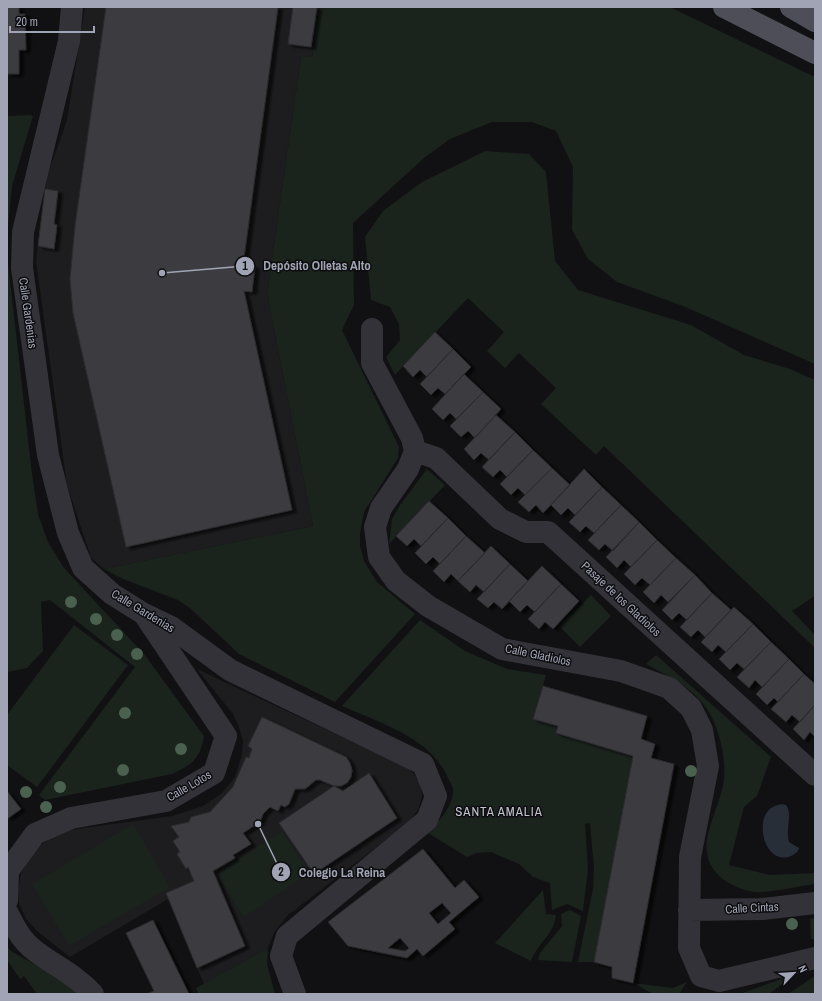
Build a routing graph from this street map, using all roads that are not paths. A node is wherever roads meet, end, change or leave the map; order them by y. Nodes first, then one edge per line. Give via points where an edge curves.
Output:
1 (72, 7) edge
2 (791, 7) edge
3 (725, 8) edge
4 (815, 21) edge
5 (815, 54) edge
6 (372, 329) dead end
7 (415, 451) junction
8 (144, 614) junction
9 (815, 775) edge
10 (7, 900) edge
11 (815, 903) edge
12 (689, 910) junction
13 (7, 912) edge
14 (815, 958) edge
15 (93, 994) edge
16 (295, 994) edge

1 - 8 street, Calle Gardenias via 69,41 23,232 22,268 48,454 68,533 83,568 112,594
2 - 4 main road
3 - 5 main road
6 - 7 street via 372,363 412,438
7 - 9 street, Pasaje de los Gladiolos via 436,458 500,519 526,532 548,532
7 - 12 street, Calle Gladiolos via 408,469 381,508 375,528 379,557 396,581 428,606 502,649 621,671 669,688 691,708 702,730 708,766 690,857
8 - 10 street, Calle Lotos via 226,736 214,773 166,801 71,818 35,834 8,871
8 - 16 street, Calle Gardenias via 172,626 230,670 423,764 436,796 427,820 287,936 281,956
11 - 12 street, Calle Cintas via 762,909
12 - 14 street, Calle Gladiolos via 689,948 702,976 719,981
13 - 15 street via 17,932 32,949 84,984

